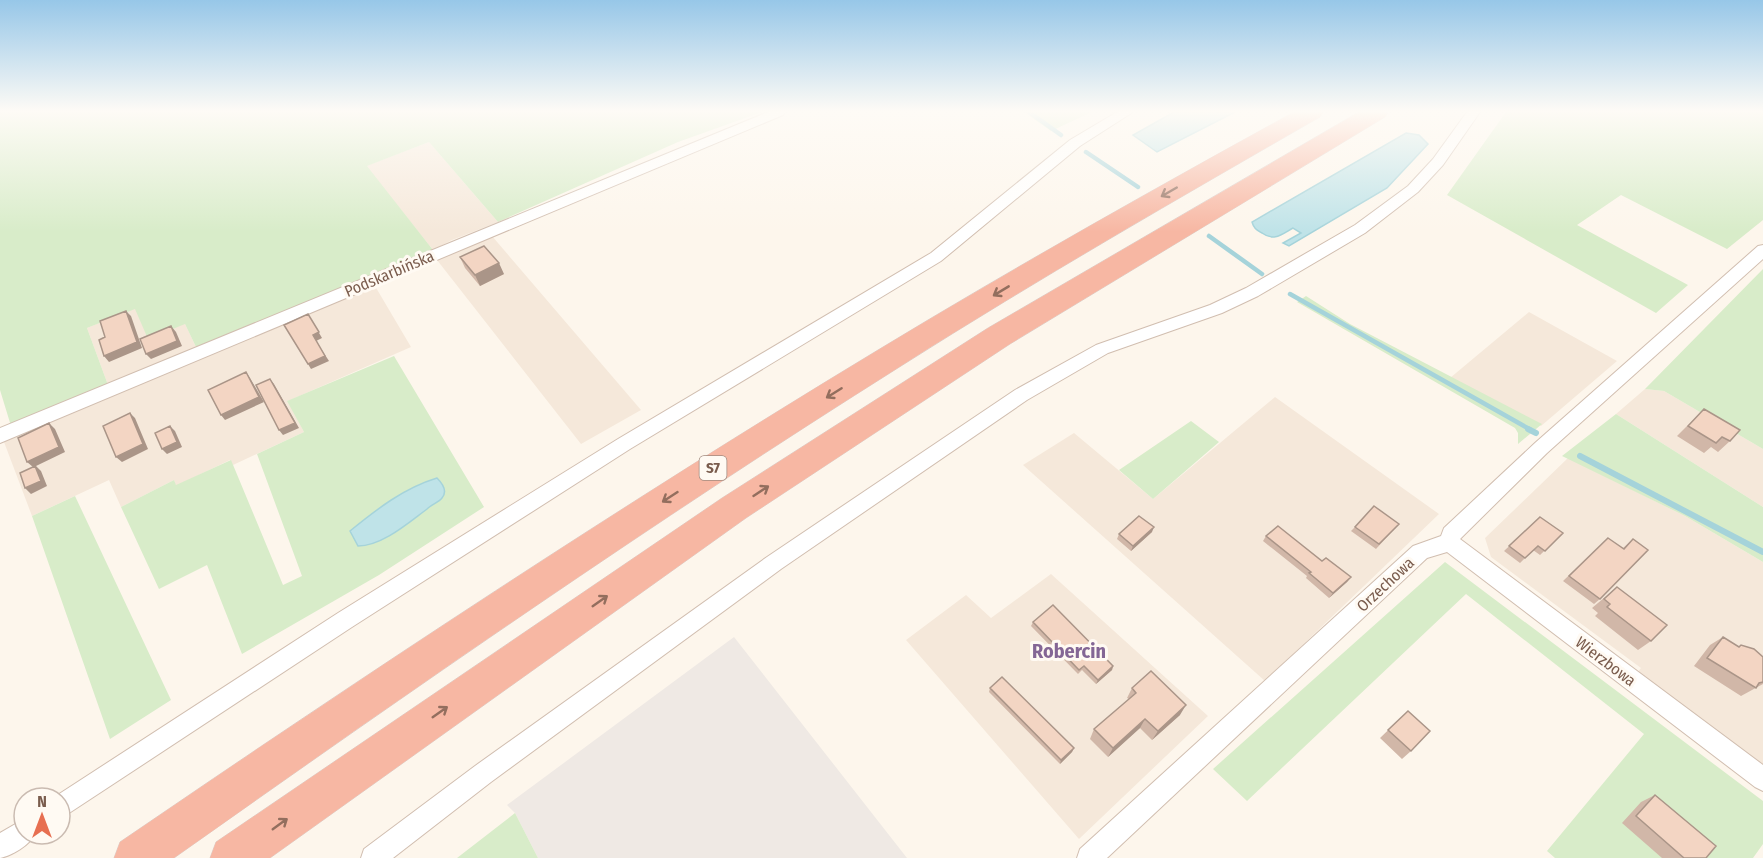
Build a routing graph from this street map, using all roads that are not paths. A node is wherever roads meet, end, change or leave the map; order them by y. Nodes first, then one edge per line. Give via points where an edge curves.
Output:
1 (682, 152) edge
2 (1061, 152) edge
3 (1240, 152) edge
4 (1309, 152) edge
5 (1445, 152) edge
6 (1763, 250) edge
7 (0, 436) edge
8 (1450, 543) junction
9 (1763, 779) edge
10 (72, 799) edge
11 (136, 858) edge
12 (232, 858) edge
13 (373, 858) edge
14 (1089, 858) edge

1 - 7 street, Podskarbińska
2 - 10 street via 981,224 936,257 614,450
3 -> 11 highway, S7 via 1113,224 716,466 347,710
12 -> 4 highway via 763,489 999,336
5 - 13 street via 1413,189 1360,229 1252,292 1216,309 1102,349 1021,395 774,563
6 - 8 street via 1525,464 1451,534
8 - 9 street, Wierzbowa
8 - 14 street, Orzechowa via 1420,552

